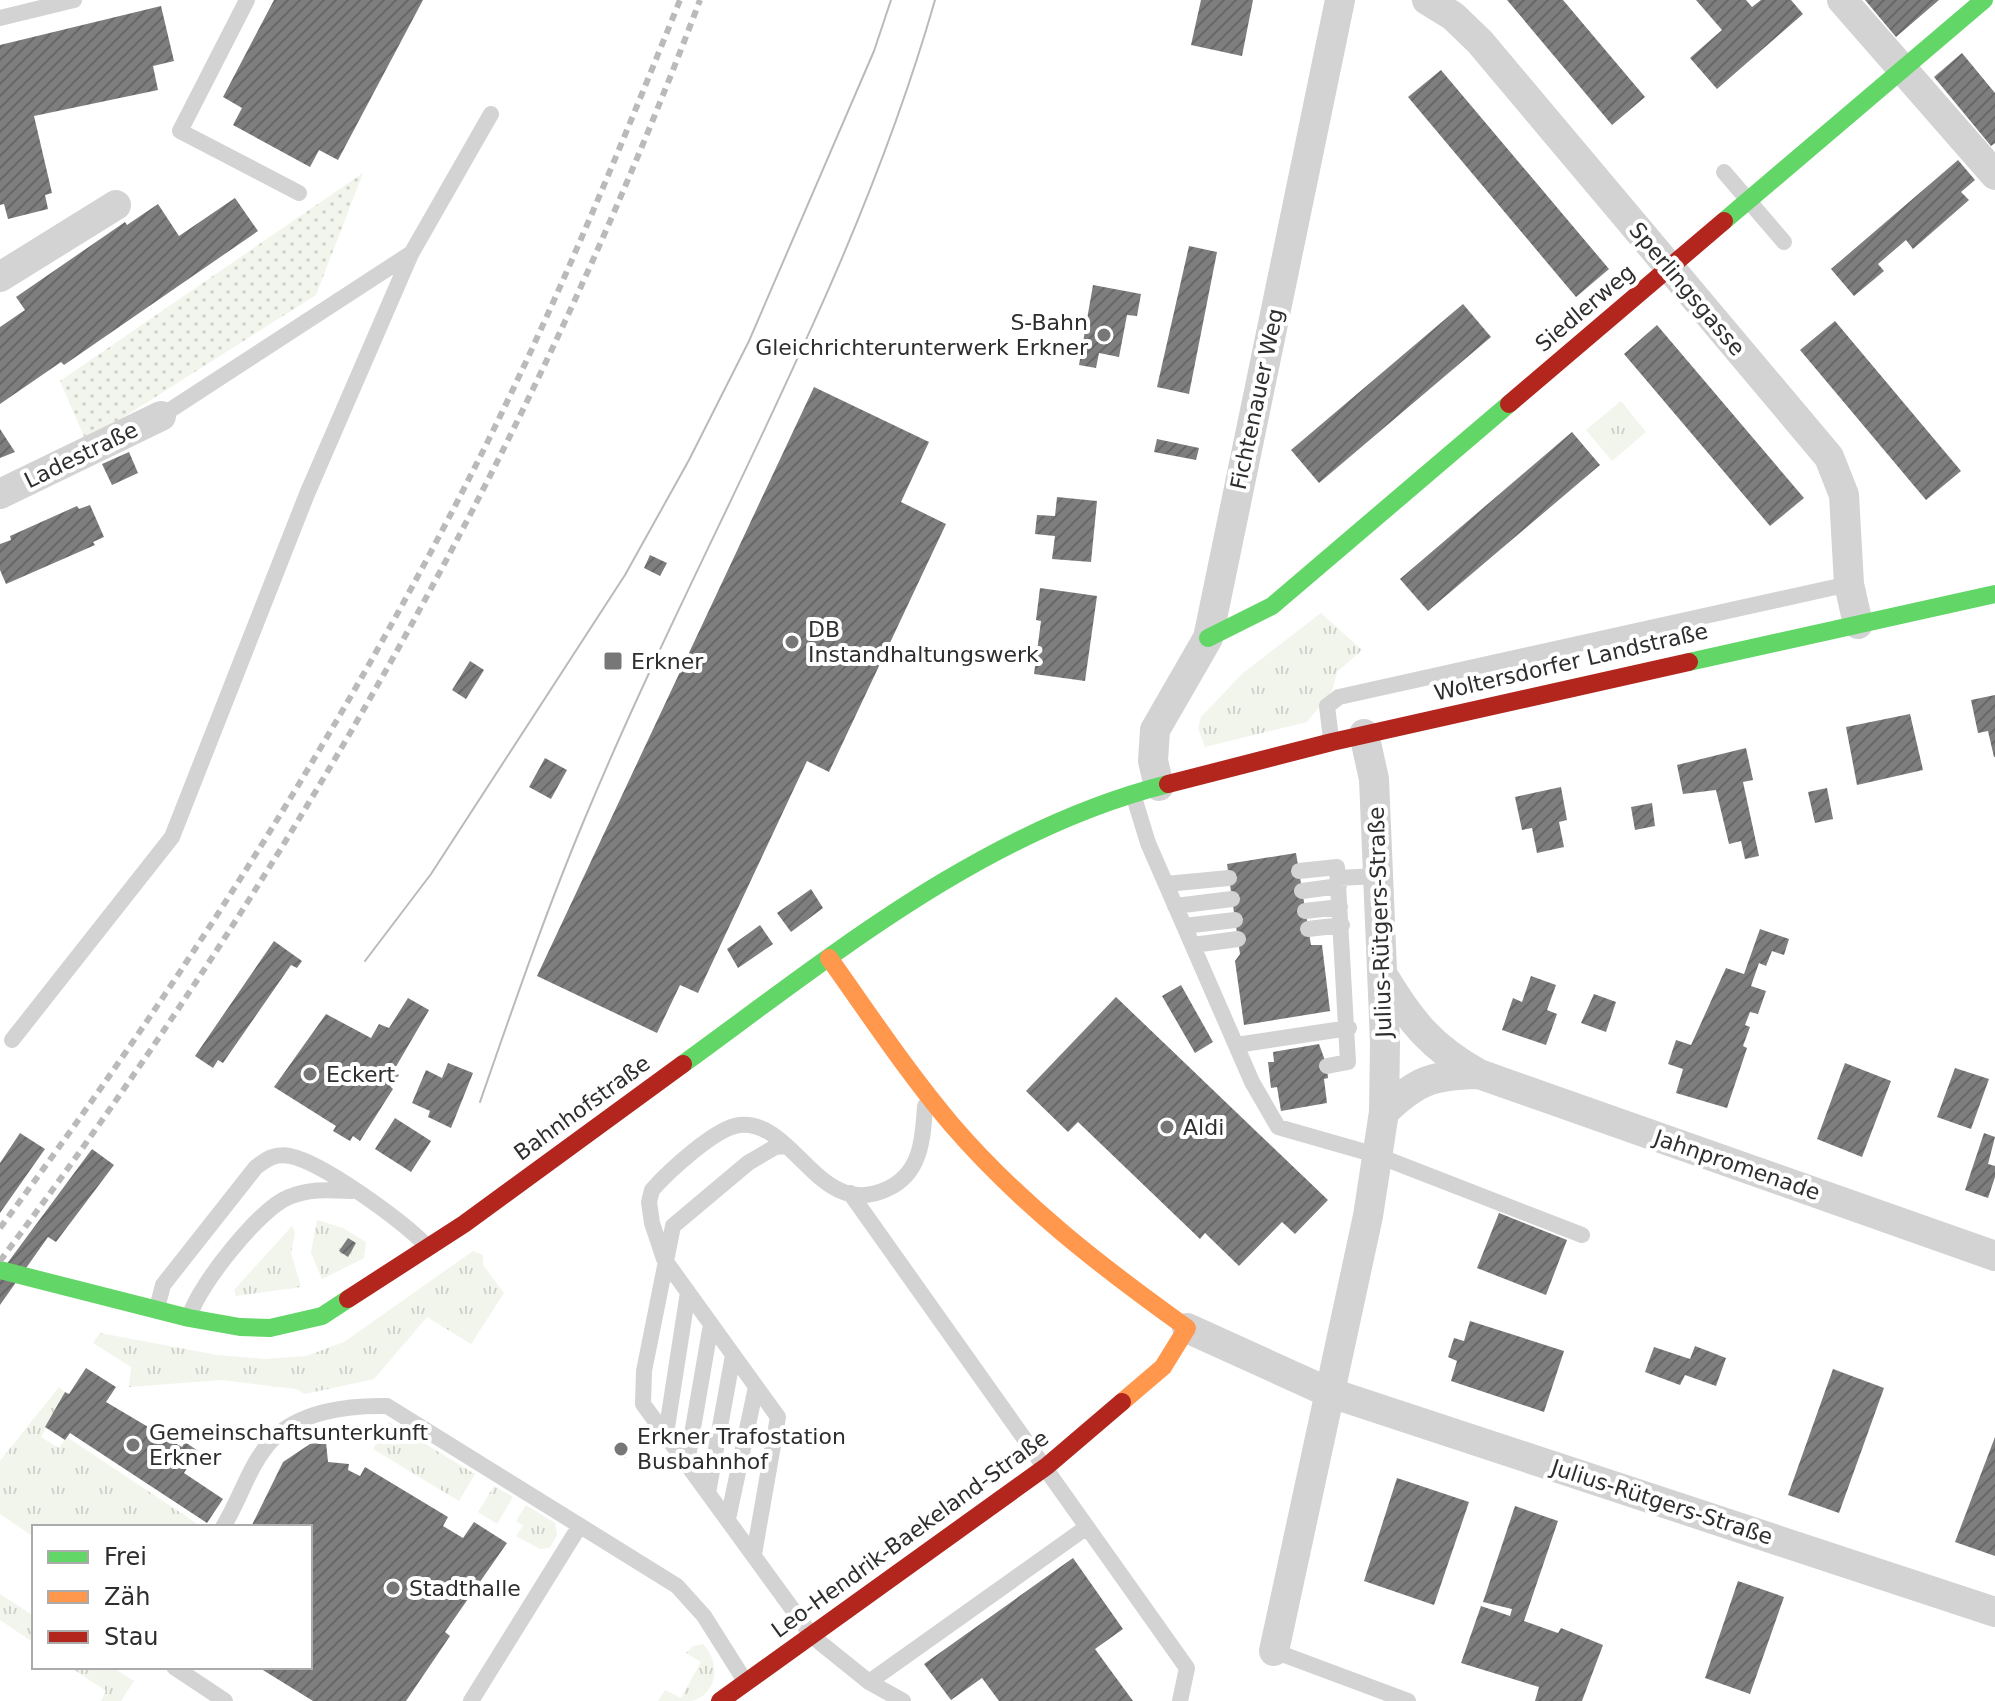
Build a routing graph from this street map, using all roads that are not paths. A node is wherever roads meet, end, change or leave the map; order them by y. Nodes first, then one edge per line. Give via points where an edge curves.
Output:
1 (74, 0) edge
2 (247, 0) edge
3 (1340, 0) edge
4 (1427, 0) edge
5 (1842, 0) edge
6 (1984, 0) edge
7 (0, 18) edge
8 (1901, 70) junction
9 (491, 114) dead end
10 (1724, 172) dead end
11 (1995, 175) edge
12 (299, 193) dead end
13 (1749, 200) junction
14 (116, 205) dead end
15 (1784, 242) dead end
16 (411, 254) junction
17 (1669, 269) junction
18 (0, 277) edge
19 (161, 416) joint
20 (0, 494) edge
21 (1849, 584) junction
22 (1995, 594) edge
23 (1858, 624) junction
24 (1208, 638) junction
25 (1364, 734) junction
26 (1332, 742) junction
27 (1146, 790) junction
28 (1299, 871) dead end
29 (1378, 876) junction
30 (1229, 878) dead end
31 (1338, 882) junction
32 (1166, 884) junction
33 (1302, 891) dead end
34 (1232, 899) dead end
35 (1175, 906) junction
36 (1340, 907) junction
37 (1305, 911) dead end
38 (1235, 920) dead end
39 (1342, 925) junction
40 (1184, 926) junction
41 (1308, 929) dead end
42 (1238, 939) dead end
43 (1193, 945) junction
44 (829, 958) junction
45 (1383, 974) junction
46 (1349, 1028) junction
47 (12, 1040) dead end
48 (1236, 1045) junction
49 (1327, 1066) dead end
50 (1479, 1074) junction
51 (1269, 1075) dead end
52 (1252, 1079) junction
53 (926, 1093) junction
54 (1384, 1112) junction
55 (786, 1146) junction
56 (1376, 1155) junction
57 (353, 1191) junction
58 (850, 1193) junction
59 (1582, 1235) dead end
60 (429, 1247) junction
61 (1995, 1256) edge
62 (664, 1259) junction
63 (0, 1270) edge
64 (688, 1292) junction
65 (157, 1309) junction
66 (189, 1318) junction
67 (711, 1324) junction
68 (1187, 1328) junction
69 (733, 1355) junction
70 (756, 1387) junction
71 (1328, 1392) junction
72 (666, 1434) junction
73 (687, 1463) junction
74 (1047, 1466) junction
75 (708, 1493) junction
76 (728, 1519) junction
77 (224, 1525) edge
78 (579, 1527) junction
79 (1087, 1527) junction
80 (754, 1554) junction
81 (1995, 1612) edge
82 (812, 1636) junction
83 (1274, 1651) joint
84 (177, 1669) edge
85 (869, 1682) junction
86 (747, 1683) junction
87 (225, 1701) edge
88 (471, 1701) edge
89 (720, 1701) edge
90 (903, 1701) edge
91 (1180, 1701) edge
92 (1408, 1701) edge

1 - 7 lane
2 - 12 lane via 180,131
3 - 24 street, Fichtenauer Weg
4 - 17 street, Sperlingsgasse via 1480,42
5 - 8 street
6 - 8 main road, Siedlerweg
8 - 11 street
8 - 13 main road, Siedlerweg
9 - 16 lane
10 - 13 lane
13 - 15 lane
13 - 17 main road, Siedlerweg
14 - 18 street
16 - 19 lane
16 - 47 lane via 307,494 172,837
17 - 21 street, Sperlingsgasse via 1829,457 1844,495
17 - 24 main road, Siedlerweg via 1272,606
19 - 20 street, Ladestraße
21 - 23 street, Sperlingsgasse
21 - 26 lane via 1339,697 1327,706
22 - 23 main road, Woltersdorfer Landstraße
23 - 25 main road, Woltersdorfer Landstraße
24 - 27 street, Fichtenauer Weg via 1155,730
25 - 26 main road, Woltersdorfer Landstraße
25 - 29 street, Julius-Rütgers-Straße via 1374,779
26 - 27 main road, Woltersdorfer Landstraße
27 - 32 lane via 1148,843
27 - 44 main road, Bahnhofstraße via 1075,812 1018,839
28 - 31 lane via 1337,867
29 - 31 lane
29 - 45 street, Julius-Rütgers-Straße
30 - 32 lane
31 - 33 lane
31 - 36 lane
32 - 35 lane
34 - 35 lane
35 - 40 lane
36 - 37 lane
36 - 39 lane
38 - 40 lane
39 - 41 lane
39 - 46 lane
40 - 43 lane
42 - 43 lane
43 - 48 lane
44 - 53 main road, Julius-Rütgers-Straße
44 - 60 main road, Bahnhofstraße
45 - 50 street, Jahnpromenade via 1409,1019 1445,1055
45 - 54 street, Julius-Rütgers-Straße
46 - 48 lane
46 - 49 lane via 1348,1062
48 - 52 lane
50 - 54 street, Jahnpromenade via 1440,1075 1409,1088
50 - 61 street, Jahnpromenade
51 - 52 lane
52 - 56 lane via 1278,1127
53 - 58 lane via 924,1136 914,1167 901,1183 877,1194
53 - 68 main road, Julius-Rütgers-Straße via 1015,1189 1083,1252
54 - 56 street, Julius-Rütgers-Straße
55 - 58 lane via 830,1186
55 - 62 lane via 761,1153 673,1226
55 - 62 lane via 770,1134 739,1125 721,1131 659,1182 649,1202
56 - 59 lane
56 - 71 street, Julius-Rütgers-Straße via 1368,1216
57 - 60 lane
57 - 65 lane via 291,1156 272,1155 256,1167 163,1285
57 - 66 lane via 314,1190 288,1197 263,1213 196,1294
58 - 74 lane
60 - 66 main road, Bahnhofstraße via 345,1304 299,1323 240,1327
62 - 64 lane
62 - 72 lane via 643,1404
63 - 65 main road, Bahnhofstraße
64 - 67 lane
64 - 72 lane
65 - 66 main road, Bahnhofstraße
67 - 69 lane
67 - 73 lane
68 - 71 street, Julius-Rütgers-Straße
68 - 74 main road, Leo-Hendrik-Baekeland-Straße via 1163,1367
69 - 70 lane
69 - 75 lane
70 - 76 lane
70 - 80 lane via 778,1417
71 - 81 street, Julius-Rütgers-Straße
71 - 83 street, Julius-Rütgers-Straße
72 - 73 lane
73 - 75 lane
74 - 79 lane
74 - 82 main road, Leo-Hendrik-Baekeland-Straße
75 - 76 lane
76 - 80 lane
77 - 78 lane via 273,1439 316,1413 355,1405 387,1406
78 - 86 lane via 677,1586 704,1616
78 - 88 lane
79 - 85 lane
79 - 91 lane via 1187,1668
80 - 82 lane
82 - 85 lane
82 - 86 main road, Leo-Hendrik-Baekeland-Straße
83 - 92 lane
84 - 87 lane
85 - 90 lane
86 - 89 main road, Leo-Hendrik-Baekeland-Straße

